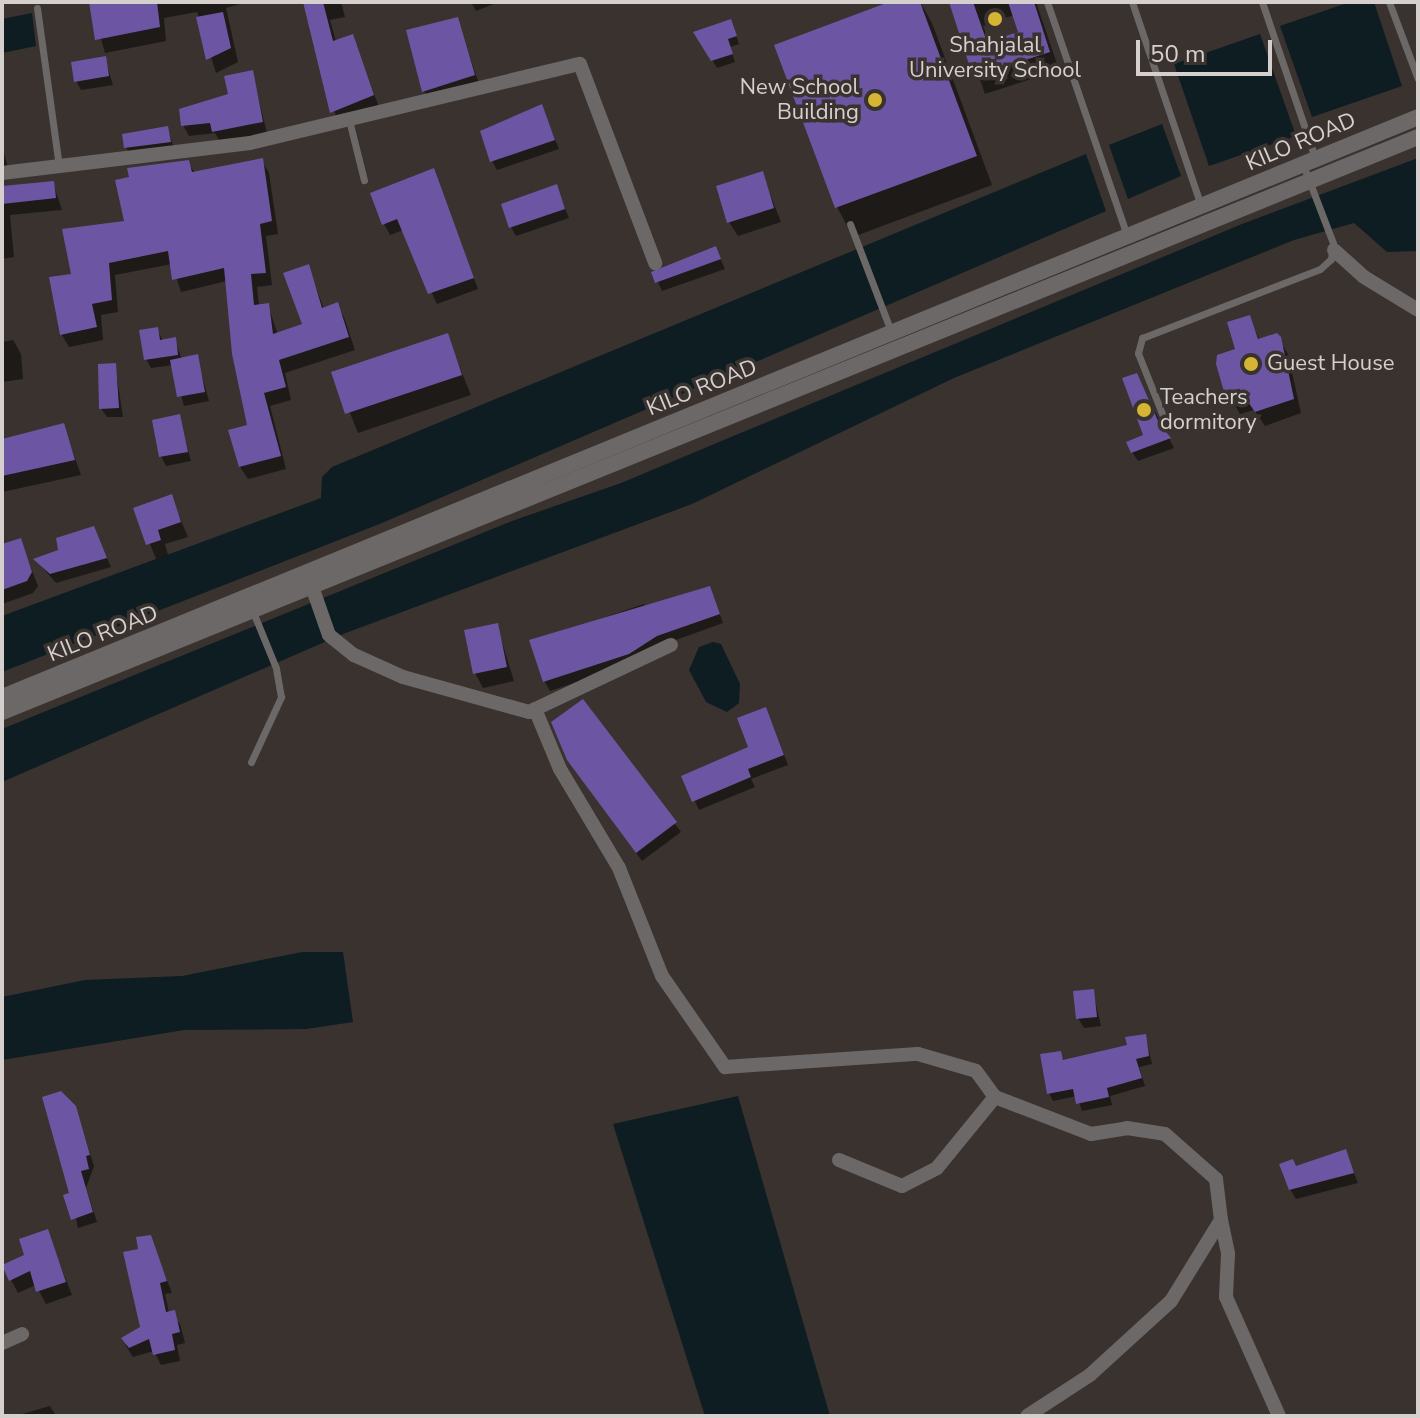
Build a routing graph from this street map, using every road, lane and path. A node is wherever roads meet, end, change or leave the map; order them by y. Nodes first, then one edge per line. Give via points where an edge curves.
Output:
1 (1047, 2) edge
2 (1132, 2) edge
3 (1262, 2) edge
4 (1389, 2) edge
5 (37, 8) dead end
6 (1418, 79) edge
7 (1418, 117) edge
8 (349, 120) junction
9 (1418, 137) edge
10 (1309, 163) junction
11 (59, 166) junction
12 (2, 173) edge
13 (364, 180) dead end
14 (1310, 182) junction
15 (1202, 208) junction
16 (850, 224) dead end
17 (1128, 237) junction
18 (1334, 250) junction
19 (655, 263) dead end
20 (1418, 310) edge
21 (892, 334) junction
22 (1165, 421) dead end
23 (310, 581) junction
24 (253, 612) junction
25 (671, 645) dead end
26 (2, 697) edge
27 (535, 709) junction
28 (2, 712) edge
29 (251, 762) dead end
30 (995, 1097) junction
31 (839, 1160) dead end
32 (1221, 1220) junction
33 (22, 1334) dead end
34 (2, 1343) edge
35 (1027, 1416) edge
36 (1279, 1416) edge

1 - 17 lane
2 - 15 lane
3 - 10 lane
4 - 6 lane
5 - 11 lane
7 - 10 street, KILO ROAD
8 - 11 street via 250,143
8 - 13 lane
8 - 19 street via 580,64
9 - 14 street, KILO ROAD
10 - 14 lane
10 - 15 street, KILO ROAD
11 - 12 street
14 - 18 lane
14 - 23 street, KILO ROAD
15 - 17 street, KILO ROAD
16 - 21 lane
17 - 21 street, KILO ROAD
18 - 20 street via 1364,277
18 - 22 lane via 1320,269 1142,338 1138,353
21 - 23 street, KILO ROAD
23 - 24 street, KILO ROAD
23 - 26 street, KILO ROAD
23 - 27 street via 329,635 361,659 416,681 529,712
24 - 28 street, KILO ROAD
24 - 29 lane via 275,664 281,697
25 - 27 street
27 - 30 street via 560,769 619,868 662,976 725,1067 918,1054 976,1071
30 - 31 street via 937,1168 902,1186
30 - 32 street via 1091,1134 1127,1128 1165,1134 1216,1179
32 - 35 street via 1171,1301 1090,1375
32 - 36 street via 1228,1254 1226,1297
33 - 34 street

